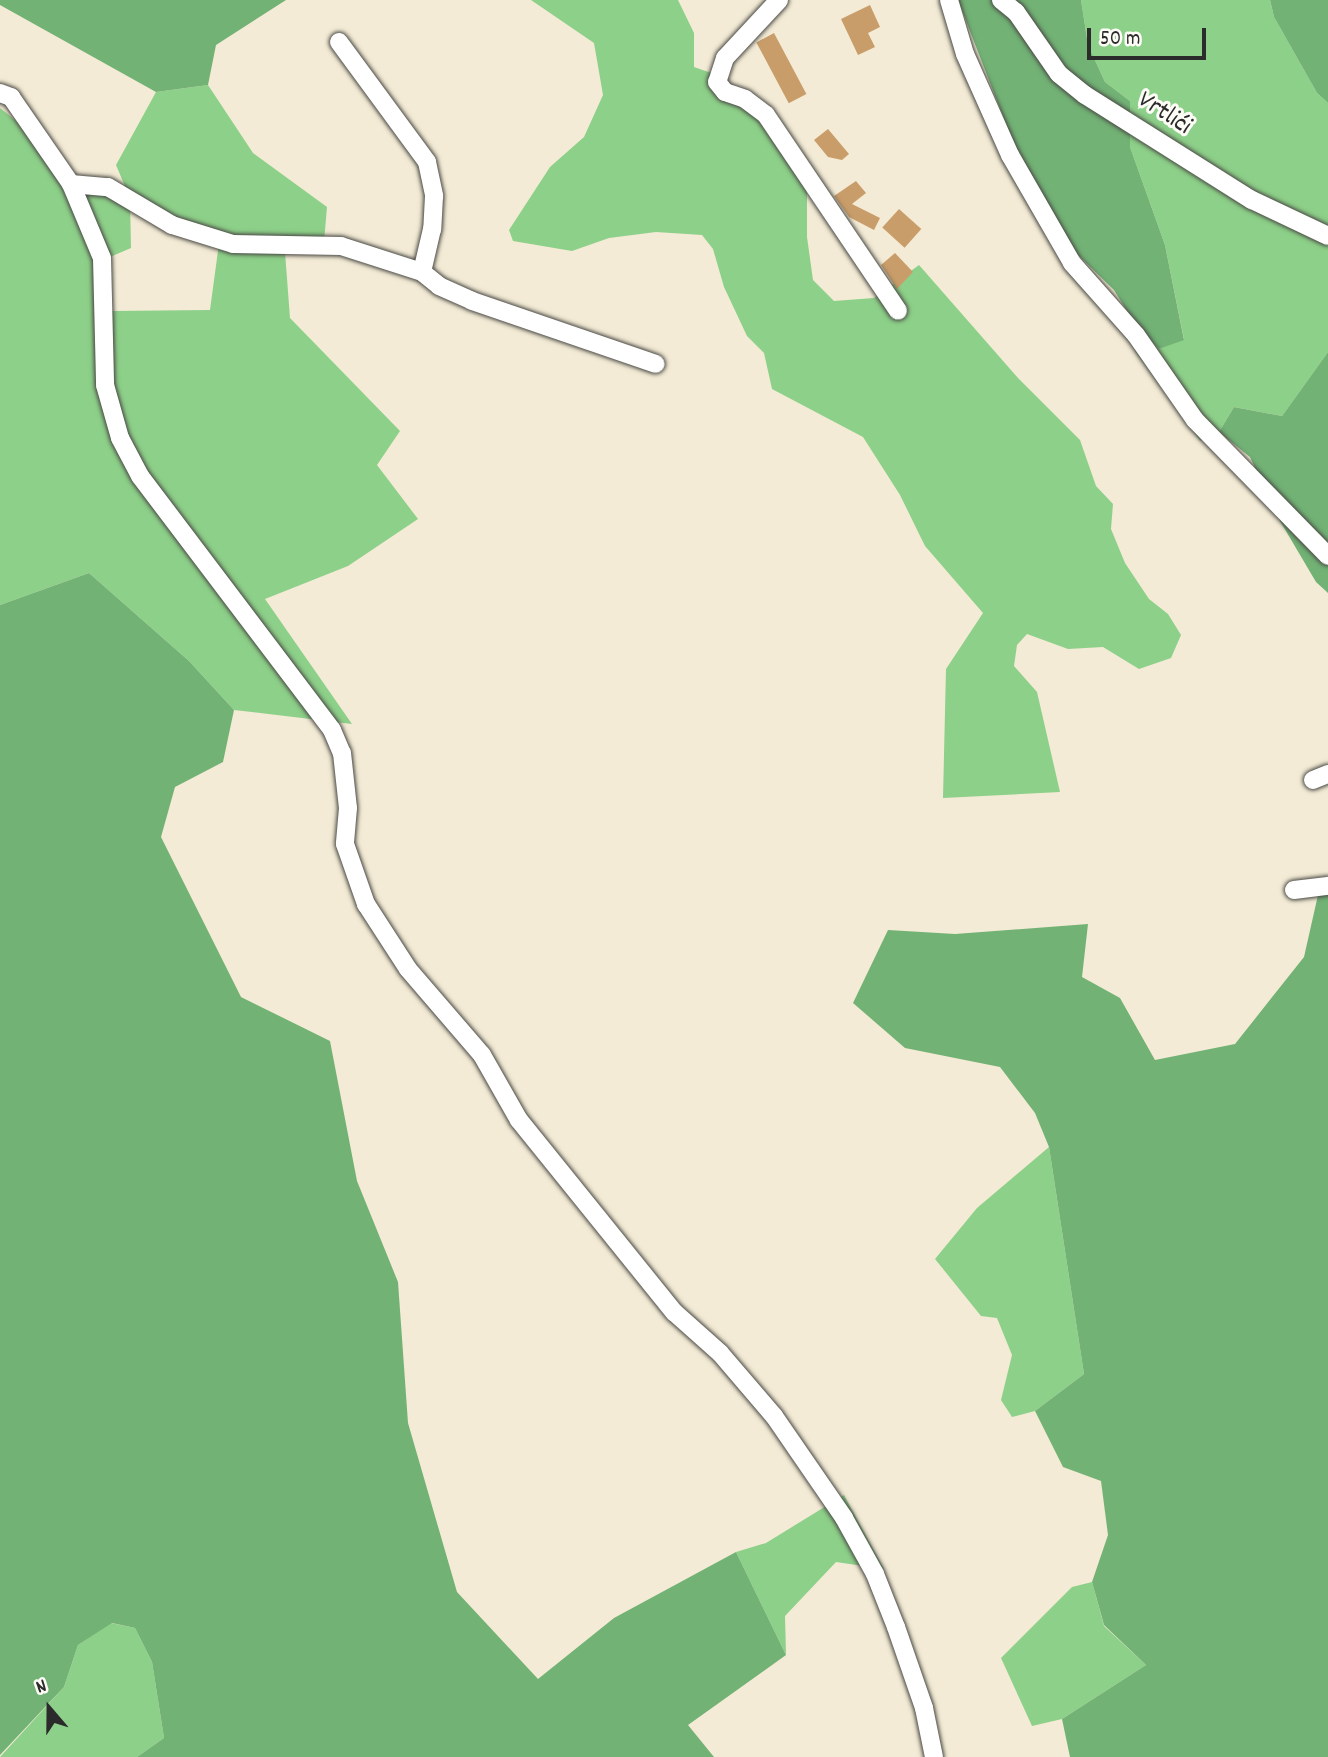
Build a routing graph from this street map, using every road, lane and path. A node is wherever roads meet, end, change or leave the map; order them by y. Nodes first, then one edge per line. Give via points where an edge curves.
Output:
1 (779, 0) edge
2 (949, 0) edge
3 (1001, 0) edge
4 (339, 42) dead end
5 (0, 93) edge
6 (71, 184) junction
7 (1328, 236) edge
8 (422, 272) junction
9 (898, 311) dead end
10 (656, 364) dead end
11 (1328, 556) edge
12 (1328, 886) edge
13 (1294, 890) dead end
14 (934, 1757) edge

1 - 9 street via 725,58 717,82 725,92 745,99 766,116
2 - 11 street via 965,54 1010,155 1072,262 1136,335 1195,420
3 - 7 street, Vrtlići via 1016,12 1059,74 1085,94 1252,200
4 - 8 street via 427,162 434,196
5 - 6 street via 11,97
6 - 8 street via 108,187 172,225 233,244 341,246
6 - 14 street via 102,258 105,385 120,438 140,476 332,730 342,753 348,808 345,844 366,905 408,969 482,1055 519,1120 674,1312 720,1353 774,1416 844,1518 875,1574 896,1627 924,1708
8 - 10 street via 439,286 472,301
12 - 13 street

